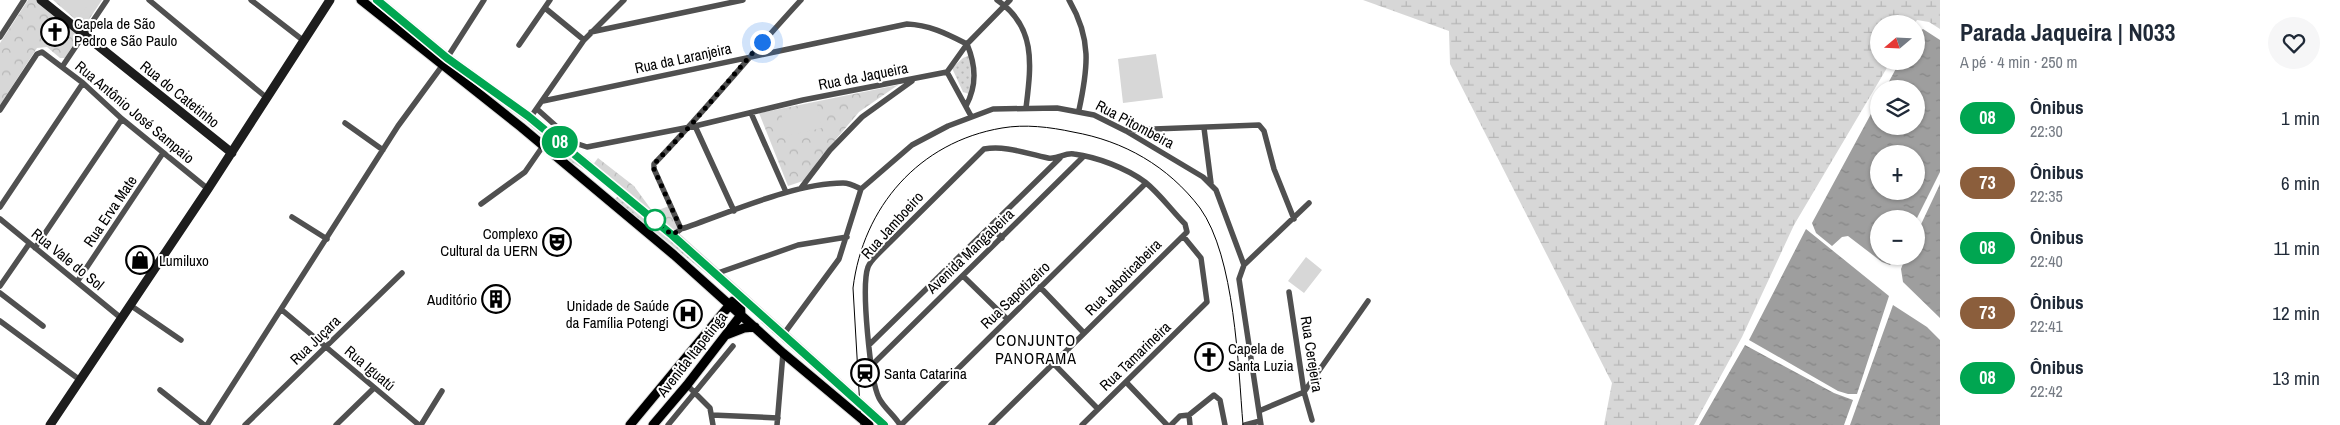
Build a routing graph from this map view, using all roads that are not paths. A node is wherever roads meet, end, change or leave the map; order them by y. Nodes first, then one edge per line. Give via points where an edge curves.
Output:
1 (24, 0) edge
2 (41, 0) edge
3 (107, 0) edge
4 (149, 0) edge
5 (251, 0) edge
6 (330, 0) edge
7 (361, 0) edge
8 (377, 0) edge
9 (484, 0) edge
10 (550, 0) edge
11 (624, 0) edge
12 (743, 0) edge
13 (801, 0) edge
14 (997, 0) edge
15 (1010, 0) edge
16 (1069, 0) edge
17 (1004, 5) junction
18 (545, 8) junction
19 (591, 32) junction
20 (84, 35) junction
21 (0, 37) edge
22 (584, 40) junction
23 (304, 41) junction
24 (967, 44) junction
25 (519, 45) dead end
26 (749, 56) junction
27 (444, 62) junction
28 (62, 67) junction
29 (946, 72) junction
30 (915, 79) junction
31 (83, 83) junction
32 (267, 98) junction
33 (543, 101) junction
34 (966, 106) junction
35 (496, 108) junction
36 (1026, 108) junction
37 (537, 109) junction
38 (0, 110) edge
39 (1079, 110) junction
40 (751, 113) junction
41 (971, 116) junction
42 (530, 118) junction
43 (122, 119) junction
44 (345, 123) dead end
45 (693, 126) junction
46 (543, 128) junction
47 (1204, 128) junction
48 (1126, 130) junction
49 (543, 146) junction
50 (383, 150) junction
51 (163, 153) junction
52 (232, 153) junction
53 (1084, 156) junction
54 (1062, 157) junction
55 (571, 169) junction
56 (1146, 183) junction
57 (1211, 183) junction
58 (801, 188) junction
59 (208, 189) junction
60 (861, 189) junction
61 (617, 190) junction
62 (786, 192) junction
63 (1310, 202) dead end
64 (481, 204) dead end
65 (0, 207) edge
66 (734, 211) junction
67 (292, 217) dead end
68 (0, 219) edge
69 (1294, 219) junction
70 (991, 227) junction
71 (681, 229) junction
72 (1185, 234) junction
73 (672, 235) junction
74 (847, 237) junction
75 (1002, 238) junction
76 (327, 239) junction
77 (29, 244) junction
78 (35, 248) junction
79 (1244, 265) junction
80 (402, 273) dead end
81 (718, 276) junction
82 (963, 276) junction
83 (77, 282) junction
84 (0, 286) edge
85 (1040, 287) junction
86 (1289, 292) dead end
87 (0, 293) edge
88 (741, 298) junction
89 (1368, 300) dead end
90 (130, 305) junction
91 (729, 305) junction
92 (282, 310) junction
93 (741, 315) junction
94 (121, 318) junction
95 (1007, 319) junction
96 (0, 321) edge
97 (43, 326) dead end
98 (755, 327) junction
99 (1084, 333) junction
100 (783, 335) junction
101 (724, 336) junction
102 (181, 340) dead end
103 (870, 344) junction
104 (733, 346) dead end
105 (325, 347) junction
106 (784, 353) junction
107 (1053, 363) junction
108 (873, 364) junction
109 (80, 380) junction
110 (1126, 382) junction
111 (687, 385) junction
112 (374, 388) junction
113 (160, 390) dead end
114 (442, 391) dead end
115 (695, 392) junction
116 (1304, 392) junction
117 (1098, 409) junction
118 (1258, 411) junction
119 (1189, 415) junction
120 (712, 416) junction
121 (778, 418) junction
122 (1312, 420) dead end
123 (1261, 423) edge
124 (50, 425) edge
125 (205, 425) edge
126 (246, 425) edge
127 (336, 425) edge
128 (420, 425) edge
129 (630, 425) edge
130 (653, 425) edge
131 (668, 425) edge
132 (713, 425) edge
133 (777, 425) edge
134 (869, 425) edge
135 (884, 425) edge
136 (900, 425) edge
137 (991, 425) edge
138 (1082, 425) edge
139 (1169, 425) edge
140 (1190, 425) edge
141 (1225, 425) edge
142 (1245, 425) edge

1 - 21 street
2 - 20 main road, Rua do Catetinho
3 - 20 street
4 - 32 street
5 - 23 street
6 - 23 main road
7 - 27 main road
8 - 27 main road
9 - 27 street
10 - 18 street
11 - 19 street
12 - 19 street
13 - 26 street
14 - 17 street
15 - 17 street
16 - 39 street via 1088,53
17 - 24 street
17 - 36 street via 1028,43 1031,70
18 - 22 street
18 - 25 street
19 - 22 street
20 - 28 street
20 - 52 main road, Rua do Catetinho
22 - 33 street
23 - 32 main road
24 - 26 street, Rua da Laranjeira via 936,29 907,24
24 - 29 street
24 - 34 street via 975,74
26 - 33 street, Rua da Laranjeira
26 - 45 street
27 - 35 main road
27 - 42 main road
27 - 50 street
28 - 31 street, Rua Antônio José Sampaio
28 - 38 street, Rua Antônio José Sampaio via 45,54 36,54
29 - 30 street, Rua da Jaqueira
29 - 34 street
30 - 40 street, Rua da Jaqueira
30 - 58 street via 862,117 830,150
31 - 43 street, Rua Antônio José Sampaio
31 - 65 street
32 - 52 main road
33 - 37 street
34 - 41 street
35 - 46 main road via 502,103
35 - 49 main road
36 - 39 street, Rua Pitombeira
36 - 41 street, Rua Pitombeira via 993,109
37 - 42 street
37 - 45 street, Rua da Jaqueira via 584,148
39 - 48 street, Rua Pitombeira
40 - 45 street, Rua da Jaqueira
40 - 62 street
41 - 60 street, Rua Pitombeira via 912,145
42 - 46 main road
43 - 51 street, Rua Antônio José Sampaio
43 - 78 street
44 - 50 street
45 - 66 street
45 - 71 street via 654,164
46 - 61 main road
47 - 48 street
47 - 57 street
47 - 69 street via 1256,124 1264,131 1274,169
48 - 57 street, Rua Pitombeira
49 - 55 main road
49 - 64 street via 525,172
50 - 76 street
51 - 59 street, Rua Antônio José Sampaio
51 - 83 street, Rua Erva Mate
52 - 59 main road
53 - 54 street via 1071,153
53 - 56 street via 1125,170
53 - 75 street, Avenida Mangabeira
54 - 70 street, Avenida Mangabeira
54 - 103 street, Rua Jamboeiro via 1049,158 989,148 980,151 877,254 869,266 866,280
55 - 61 main road via 585,173 607,191
55 - 91 main road
56 - 72 street via 1185,224
56 - 85 street, Rua Sapotizeiro
57 - 79 street
58 - 60 street via 843,183
58 - 62 street
59 - 90 main road
60 - 74 street
61 - 73 main road
62 - 66 street
63 - 69 street
66 - 71 street
67 - 76 street
68 - 77 street, Rua Vale do Sol
69 - 79 street
70 - 75 street
70 - 103 street, Avenida Mangabeira
71 - 73 street
72 - 99 street, Rua Jaboticabeira
72 - 110 street, Rua Tamarineira via 1201,258 1208,299
73 - 81 main road
74 - 81 street via 798,246
74 - 100 street via 839,259
75 - 82 street, Avenida Mangabeira
76 - 92 street
77 - 78 street, Rua Vale do Sol
77 - 84 street
78 - 83 street, Rua Vale do Sol
79 - 118 street via 1239,279
80 - 105 street, Rua Juçara
81 - 88 main road
82 - 95 street
82 - 108 street, Avenida Mangabeira
83 - 94 street, Rua Vale do Sol
85 - 95 street, Rua Sapotizeiro
85 - 99 street
86 - 116 street, Rua Cerejeira
87 - 97 street
88 - 91 main road
88 - 93 main road, Avenida Itapetinga
88 - 100 main road
89 - 116 street
90 - 94 main road
90 - 102 street
91 - 93 main road
91 - 129 main road, Avenida Itapetinga
92 - 105 street, Rua Iguatú
92 - 125 street
93 - 98 main road
93 - 101 main road, Avenida Itapetinga
94 - 109 main road
95 - 136 street, Rua Sapotizeiro
96 - 109 street
98 - 101 main road
98 - 106 main road
99 - 107 street, Rua Jaboticabeira
100 - 135 main road
101 - 111 main road, Avenida Itapetinga
103 - 108 street, Rua Jamboeiro
104 - 115 street, Avenida Itapetinga
105 - 112 street, Rua Iguatú
105 - 126 street, Rua Juçara
106 - 121 street
106 - 134 main road
107 - 117 street
107 - 137 street, Rua Jaboticabeira
108 - 136 street, Rua Jamboeiro via 879,398
109 - 124 main road
110 - 117 street, Rua Tamarineira
110 - 139 street
111 - 115 street
111 - 130 main road, Avenida Itapetinga
112 - 127 street
112 - 128 street, Rua Iguatú
113 - 125 street
114 - 128 street
115 - 120 street via 707,404
115 - 131 street, Avenida Itapetinga
116 - 118 street
116 - 122 street, Rua Cerejeira
117 - 138 street, Rua Tamarineira
118 - 123 street
119 - 139 street via 1180,416
119 - 140 street
119 - 141 street via 1211,396 1216,396 1220,400
120 - 121 street
120 - 132 street
121 - 133 street
123 - 142 street

